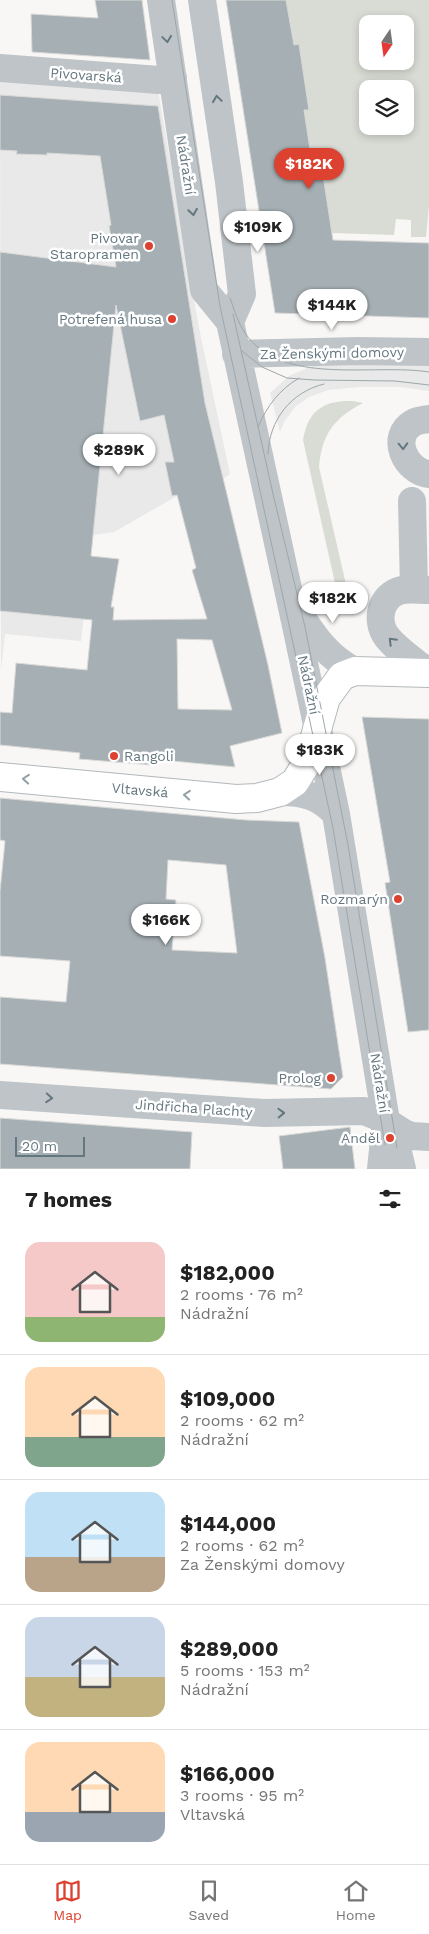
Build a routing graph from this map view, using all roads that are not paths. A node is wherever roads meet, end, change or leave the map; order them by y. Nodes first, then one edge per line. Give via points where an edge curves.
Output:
1 (161, 0) edge
2 (184, 0) edge
3 (202, 0) edge
4 (0, 68) edge
5 (173, 78) junction
6 (232, 318) junction
7 (429, 352) edge
8 (236, 354) junction
9 (429, 419) edge
10 (429, 474) edge
11 (412, 501) dead end
12 (421, 590) edge
13 (291, 601) junction
14 (355, 671) junction
15 (429, 673) edge
16 (318, 729) junction
17 (0, 777) edge
18 (280, 792) junction
19 (336, 814) junction
20 (0, 1095) edge
21 (429, 1137) edge
22 (390, 1154) edge

1 -> 5 street, Nádražní
2 - 6 street
6 -> 3 street, Nádražní via 242,294
4 - 5 street, Pivovarská via 159,80
5 -> 6 street, Nádražní via 204,290
6 - 8 street, Nádražní
7 - 8 street, Za Ženskými domovy
8 - 13 street, Nádražní
9 -> 10 street via 407,428 402,445 402,452 410,465 416,471
11 - 12 street
15 -> 12 street via 387,637 380,620 383,605 392,594 401,590
13 - 14 street via 325,650
13 - 16 street, Nádražní
14 - 15 main road
14 - 16 main road, Vltavská via 342,676 332,688
16 - 18 main road, Vltavská via 305,767 294,782
16 - 19 street, Nádražní
18 -> 17 main road, Vltavská via 236,799
18 - 19 street, Vltavská via 315,796
19 - 22 street, Nádražní
20 -> 22 street, Jindřicha Plachty via 264,1113 354,1110 372,1114
21 - 22 street, Jindřicha Plachty via 404,1133

